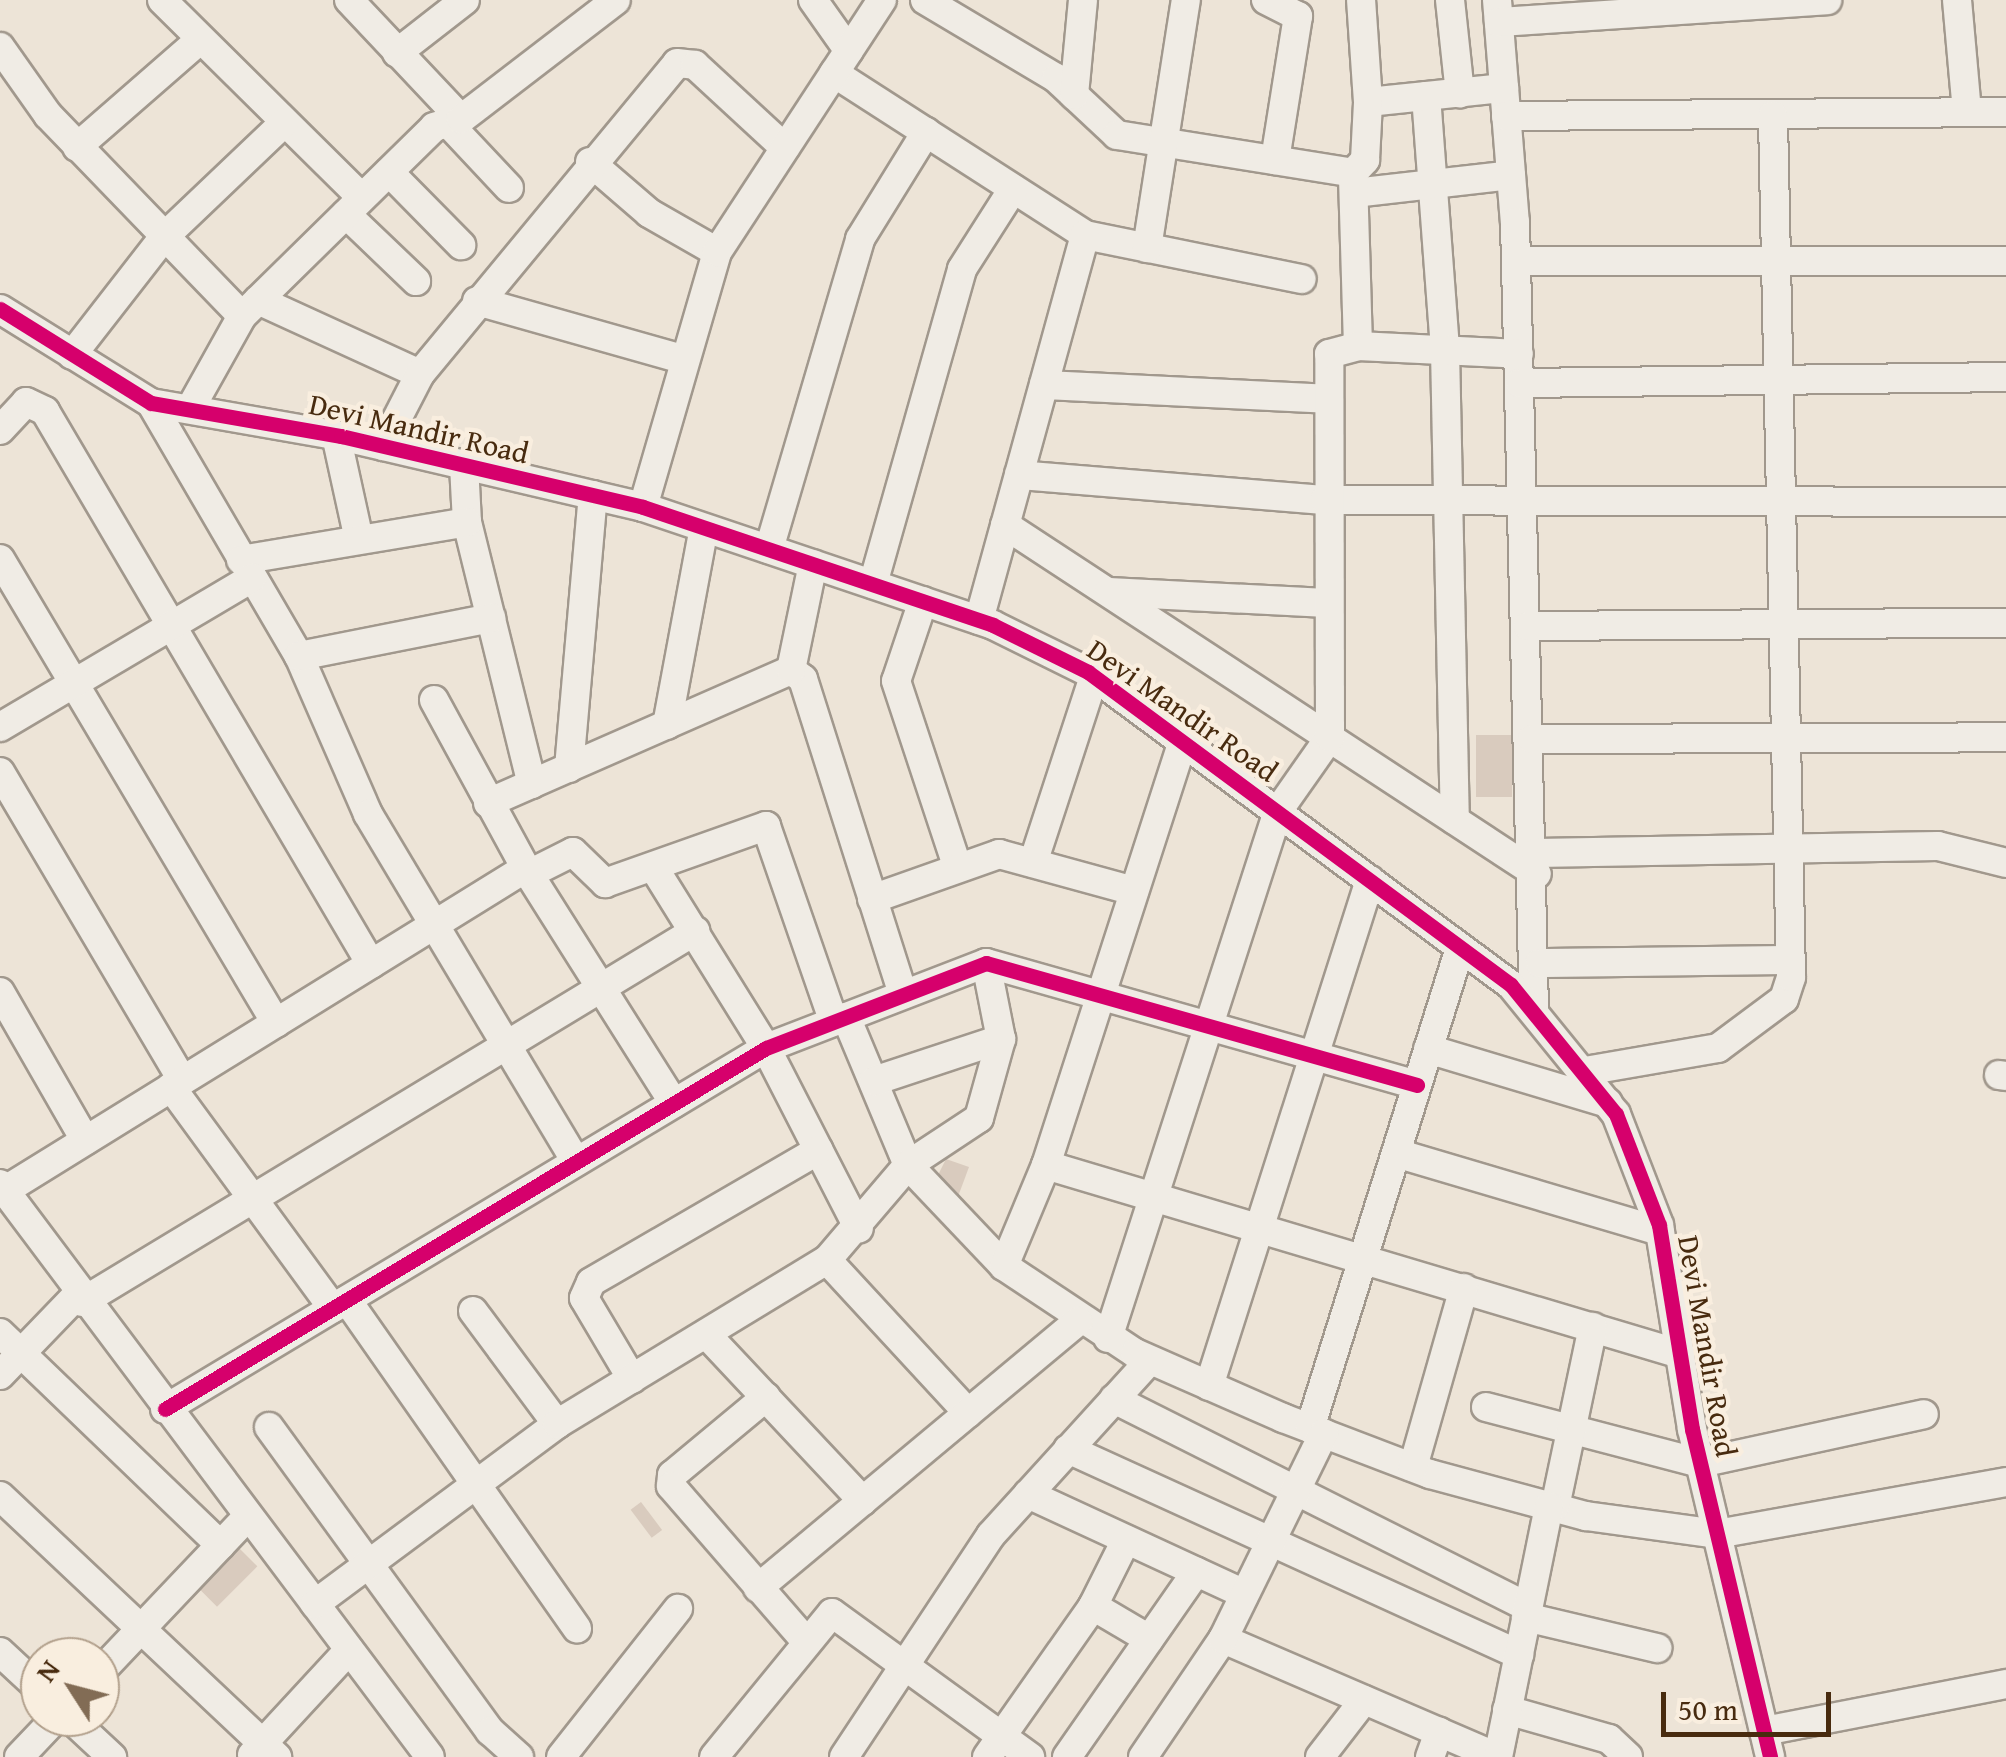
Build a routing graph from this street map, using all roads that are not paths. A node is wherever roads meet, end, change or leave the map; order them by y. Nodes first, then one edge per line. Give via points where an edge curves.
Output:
1 (162, 0) edge
2 (349, 0) edge
3 (465, 0) edge
4 (616, 0) edge
5 (812, 0) edge
6 (882, 0) edge
7 (925, 0) edge
8 (1083, 0) edge
9 (1186, 0) edge
10 (1266, 0) edge
11 (1361, 0) edge
12 (1450, 0) edge
13 (1827, 0) edge
14 (1958, 0) edge
15 (1498, 11) edge
16 (201, 39) junction
17 (0, 46) edge
18 (398, 53) junction
19 (842, 62) junction
20 (1460, 92) junction
21 (1074, 94) junction
22 (1426, 96) junction
23 (1368, 102) junction
24 (1505, 102) junction
25 (1967, 112) junction
26 (2006, 112) edge
27 (1773, 115) junction
28 (454, 121) junction
29 (285, 122) junction
30 (926, 132) junction
31 (1168, 144) junction
32 (77, 147) junction
33 (785, 148) junction
34 (1275, 160) junction
35 (590, 162) junction
36 (389, 172) junction
37 (1511, 175) junction
38 (1353, 183) junction
39 (509, 188) dead end
40 (1433, 188) junction
41 (1013, 189) junction
42 (354, 206) junction
43 (1085, 235) junction
44 (163, 238) junction
45 (461, 245) dead end
46 (1146, 248) junction
47 (716, 252) junction
48 (2006, 260) edge
49 (1516, 261) junction
50 (1774, 261) junction
51 (1302, 279) dead end
52 (416, 281) dead end
53 (477, 301) junction
54 (250, 308) junction
55 (0, 309) edge
56 (1358, 346) junction
57 (1446, 350) junction
58 (1519, 354) junction
59 (72, 355) junction
60 (685, 360) junction
61 (420, 374) junction
62 (2006, 377) edge
63 (1776, 381) junction
64 (1520, 383) junction
65 (1044, 385) junction
66 (1328, 399) junction
67 (151, 403) junction
68 (190, 409) junction
69 (0, 430) edge
70 (336, 435) junction
71 (383, 446) junction
72 (464, 465) junction
73 (1019, 475) junction
74 (594, 495) junction
75 (1777, 498) junction
76 (1325, 500) junction
77 (1448, 502) junction
78 (1524, 502) junction
79 (2006, 502) edge
80 (643, 507) junction
81 (467, 522) junction
82 (1005, 525) junction
83 (704, 528) junction
84 (359, 540) junction
85 (769, 550) junction
86 (0, 558) edge
87 (813, 564) junction
88 (246, 569) junction
89 (872, 584) junction
90 (1107, 592) junction
91 (924, 602) junction
92 (1328, 603) junction
93 (491, 618) junction
94 (979, 620) junction
95 (1777, 620) junction
96 (2006, 622) edge
97 (1528, 626) junction
98 (168, 627) junction
99 (299, 656) junction
100 (792, 670) junction
101 (1094, 676) junction
102 (76, 682) junction
103 (434, 700) dead end
104 (667, 725) junction
105 (0, 727) edge
106 (1781, 736) junction
107 (1330, 737) junction
108 (2006, 737) edge
109 (1532, 739) junction
110 (1182, 741) junction
111 (569, 768) junction
112 (0, 772) edge
113 (532, 784) junction
114 (488, 803) junction
115 (1278, 811) junction
116 (1454, 820) junction
117 (1785, 848) junction
118 (1033, 863) junction
119 (2006, 863) edge
120 (1536, 864) junction
121 (654, 868) junction
122 (958, 868) junction
123 (527, 871) junction
124 (1370, 880) junction
125 (1134, 891) junction
126 (872, 899) junction
127 (434, 924) junction
128 (694, 930) junction
129 (1460, 948) junction
130 (1791, 960) junction
131 (1540, 962) junction
132 (371, 964) junction
133 (986, 964) junction
134 (600, 989) junction
135 (903, 995) junction
136 (1100, 996) junction
137 (4, 1006) edge
138 (1534, 1009) junction
139 (840, 1019) junction
140 (276, 1022) junction
141 (1208, 1026) junction
142 (1001, 1039) junction
143 (507, 1045) junction
144 (766, 1048) junction
145 (1428, 1050) junction
146 (1314, 1056) junction
147 (1586, 1071) junction
148 (874, 1081) junction
149 (177, 1084) junction
150 (1417, 1084) junction
151 (674, 1103) junction
152 (1608, 1103) junction
153 (85, 1140) junction
154 (819, 1150) junction
155 (1396, 1153) junction
156 (576, 1162) junction
157 (1046, 1164) junction
158 (908, 1165) junction
159 (2, 1188) edge
160 (1154, 1196) junction
161 (252, 1200) junction
162 (1260, 1228) junction
163 (860, 1230) junction
164 (1660, 1231) junction
165 (1363, 1258) junction
166 (827, 1260) junction
167 (1004, 1266) junction
168 (1464, 1288) junction
169 (79, 1299) junction
170 (340, 1304) junction
171 (473, 1312) dead end
172 (1078, 1321) junction
173 (1593, 1327) junction
174 (0, 1333) edge
175 (706, 1334) junction
176 (1108, 1338) junction
177 (21, 1353) junction
178 (1680, 1354) junction
179 (1150, 1360) junction
180 (0, 1375) edge
181 (632, 1379) junction
182 (1209, 1386) junction
183 (766, 1397) junction
184 (1114, 1399) junction
185 (1486, 1407) dead end
186 (165, 1409) junction
187 (968, 1413) junction
188 (1924, 1414) dead end
189 (558, 1424) junction
190 (269, 1427) dead end
191 (1572, 1429) junction
192 (1317, 1431) junction
193 (1068, 1450) junction
194 (1700, 1463) junction
195 (1413, 1467) junction
196 (2006, 1482) edge
197 (474, 1486) junction
198 (1296, 1490) junction
199 (1028, 1494) junction
200 (0, 1496) edge
201 (863, 1501) junction
202 (1552, 1507) junction
203 (248, 1516) junction
204 (1717, 1534) junction
205 (1126, 1540) junction
206 (1271, 1542) junction
207 (220, 1545) junction
208 (369, 1564) junction
209 (1196, 1572) junction
210 (758, 1588) junction
211 (1244, 1594) junction
212 (315, 1604) junction
213 (1092, 1606) junction
214 (678, 1609) dead end
215 (1527, 1612) junction
216 (142, 1628) junction
217 (577, 1628) dead end
218 (1150, 1639) junction
219 (1222, 1639) junction
220 (805, 1640) junction
221 (1658, 1648) dead end
222 (349, 1650) junction
223 (120, 1651) edge
224 (0, 1652) edge
225 (1519, 1655) junction
226 (906, 1668) junction
227 (20, 1671) edge
228 (2006, 1684) edge
229 (1364, 1700) junction
230 (1507, 1710) junction
231 (38, 1737) edge
232 (90, 1737) edge
233 (1434, 1744) edge
234 (1767, 1744) edge
235 (994, 1746) edge
236 (263, 1752) edge
237 (19, 1757) edge
238 (112, 1757) edge
239 (430, 1757) edge
240 (519, 1757) edge
241 (561, 1757) edge
242 (714, 1757) edge
243 (844, 1757) edge
244 (1030, 1757) edge
245 (1067, 1757) edge
246 (1143, 1757) edge
247 (1320, 1757) edge
248 (1498, 1757) edge
249 (1628, 1757) edge

1 - 16 street
2 - 18 street
3 - 18 street
4 - 28 street
5 - 19 street
6 - 19 street
7 - 21 street
8 - 21 street
9 - 31 street
10 - 34 street via 1298,16
11 - 23 street
12 - 20 street
13 - 15 street
14 - 25 street
15 - 24 street
16 - 29 street
16 - 32 street
17 - 32 street
18 - 28 street
19 - 30 street
19 - 33 street
20 - 22 street
20 - 24 street
21 - 31 street via 1117,135
22 - 23 street
22 - 40 street
23 - 38 street via 1366,160
24 - 27 street
24 - 37 street
25 - 26 street
25 - 27 street
27 - 50 street
28 - 36 street
28 - 39 street
29 - 42 street
29 - 44 street
30 - 41 street
30 - 85 street via 860,238
31 - 34 street
31 - 46 street
32 - 44 street
33 - 35 street via 684,60
33 - 47 street
34 - 38 street
35 - 47 street via 649,213
35 - 53 street
36 - 42 street
36 - 45 street
37 - 40 street
37 - 49 street
38 - 40 street
38 - 56 street
40 - 57 street
41 - 43 street
41 - 89 street via 962,269
42 - 52 street
42 - 54 street
43 - 46 street
43 - 65 street
44 - 54 street
44 - 59 street
46 - 51 street
47 - 60 street
48 - 50 street
49 - 50 street
49 - 58 street
50 - 63 street
53 - 60 street
53 - 61 street
54 - 61 street
54 - 68 street
55 - 59 street, Devi Mandir Road
56 - 57 street
56 - 66 street via 1328,354
57 - 58 street
57 - 77 street
58 - 64 street
59 - 67 street, Devi Mandir Road
60 - 80 street
61 - 71 street
62 - 63 street
63 - 64 street
63 - 75 street
64 - 78 street
65 - 66 street
65 - 73 street
66 - 76 street
67 - 68 street, Devi Mandir Road
67 - 88 street
68 - 70 street, Devi Mandir Road
69 - 98 street via 26,402 45,411
70 - 71 street, Devi Mandir Road
70 - 84 street
71 - 72 street, Devi Mandir Road
72 - 74 street, Devi Mandir Road
72 - 81 street
73 - 76 street
73 - 82 street
74 - 80 street, Devi Mandir Road
74 - 111 street
75 - 78 street
75 - 79 street
75 - 95 street
76 - 77 street
76 - 92 street
77 - 78 street
77 - 116 street
78 - 97 street
80 - 83 street, Devi Mandir Road
81 - 84 street
81 - 93 street
82 - 90 street
82 - 94 street
83 - 85 street, Devi Mandir Road
83 - 104 street
84 - 88 street
85 - 87 street, Devi Mandir Road
86 - 102 street
87 - 89 street, Devi Mandir Road
87 - 100 street
88 - 98 street
88 - 99 street
89 - 91 street, Devi Mandir Road
90 - 92 street
90 - 107 street
91 - 94 street, Devi Mandir Road
91 - 122 street via 896,681
92 - 107 street
93 - 99 street
93 - 113 street
94 - 101 street, Devi Mandir Road
95 - 96 street
95 - 97 street
95 - 106 street
97 - 109 street
98 - 102 street
98 - 132 street
99 - 127 street via 338,757
100 - 104 street
100 - 126 street via 803,680
101 - 110 street, Devi Mandir Road
101 - 118 street
102 - 105 street
102 - 140 street
103 - 114 street
104 - 111 street
106 - 108 street
106 - 109 street
106 - 117 street
107 - 115 street
107 - 116 street
109 - 120 street
110 - 115 street, Devi Mandir Road
110 - 125 street
111 - 113 street
112 - 149 street
113 - 114 street
114 - 123 street
115 - 124 street, Devi Mandir Road
115 - 141 street
116 - 120 street
117 - 119 street via 1938,846
117 - 120 street
117 - 130 street
118 - 122 street via 999,854
118 - 125 street
120 - 131 street
121 - 123 street via 605,884 573,852
121 - 128 street
121 - 139 street via 766,826
122 - 126 street
123 - 127 street
123 - 134 street
124 - 129 street, Devi Mandir Road
124 - 146 street
125 - 136 street
126 - 135 street
127 - 132 street
127 - 143 street
128 - 134 street
128 - 144 street
129 - 138 street, Devi Mandir Road
129 - 145 street
130 - 131 street
130 - 147 street via 1784,999 1718,1048
131 - 138 street
132 - 140 street
133 - 135 street
133 - 136 street
133 - 142 street
134 - 143 street
134 - 151 street
135 - 139 street
136 - 141 street
136 - 157 street
137 - 153 street
138 - 147 street, Devi Mandir Road
139 - 144 street
139 - 148 street
140 - 149 street
141 - 146 street
141 - 160 street
142 - 148 street
142 - 158 street via 980,1118
143 - 156 street
143 - 161 street
144 - 151 street
144 - 154 street
145 - 150 street
145 - 152 street
146 - 150 street
146 - 162 street
147 - 152 street, Devi Mandir Road
148 - 158 street
149 - 153 street
149 - 161 street
150 - 155 street
151 - 156 street
152 - 164 street, Devi Mandir Road
153 - 159 street
154 - 163 street
154 - 181 street via 591,1282 584,1298
155 - 164 street
155 - 165 street
156 - 170 street
157 - 160 street
157 - 167 street
158 - 163 street
158 - 167 street
159 - 169 street
160 - 162 street
160 - 176 street
161 - 169 street
161 - 170 street
162 - 165 street
162 - 182 street
163 - 166 street
164 - 178 street, Devi Mandir Road
165 - 168 street
165 - 192 street
166 - 175 street
166 - 187 street
167 - 172 street
168 - 173 street
168 - 195 street
169 - 177 street
169 - 186 street
170 - 186 street
170 - 197 street
171 - 189 street
172 - 176 street
172 - 187 street
173 - 178 street
173 - 191 street
174 - 177 street
175 - 181 street
175 - 183 street
176 - 179 street
177 - 180 street
177 - 207 street
178 - 194 street, Devi Mandir Road
179 - 182 street
179 - 184 street
181 - 189 street
182 - 192 street
183 - 201 street
183 - 210 street via 672,1475 671,1486
184 - 193 street
184 - 198 street
185 - 191 street
186 - 203 street
187 - 201 street
188 - 194 street
189 - 197 street
190 - 208 street
191 - 194 street
191 - 202 street
192 - 195 street
192 - 198 street
193 - 199 street
193 - 206 street
194 - 204 street, Devi Mandir Road
195 - 202 street
196 - 204 street
197 - 208 street
197 - 217 street
198 - 206 street
198 - 215 street
199 - 205 street
199 - 226 street
200 - 216 street
201 - 210 street
202 - 204 street
202 - 215 street
203 - 207 street
203 - 212 street
204 - 234 street, Devi Mandir Road
205 - 209 street
205 - 213 street
206 - 211 street
206 - 225 street
207 - 216 street
208 - 212 street
208 - 240 street via 490,1732
209 - 211 street
209 - 218 street
210 - 220 street
211 - 219 street
212 - 222 street
213 - 218 street
213 - 235 street
214 - 241 street
215 - 221 street
215 - 225 street
216 - 223 street
216 - 236 street
218 - 245 street
219 - 229 street
219 - 246 street
220 - 226 street via 832,1612
220 - 242 street
222 - 236 street
222 - 239 street
224 - 227 street
225 - 230 street
226 - 235 street
226 - 243 street
228 - 234 street
229 - 233 street
229 - 247 street
230 - 248 street
230 - 249 street via 1609,1739
231 - 237 street
232 - 238 street
233 - 248 street
235 - 244 street

